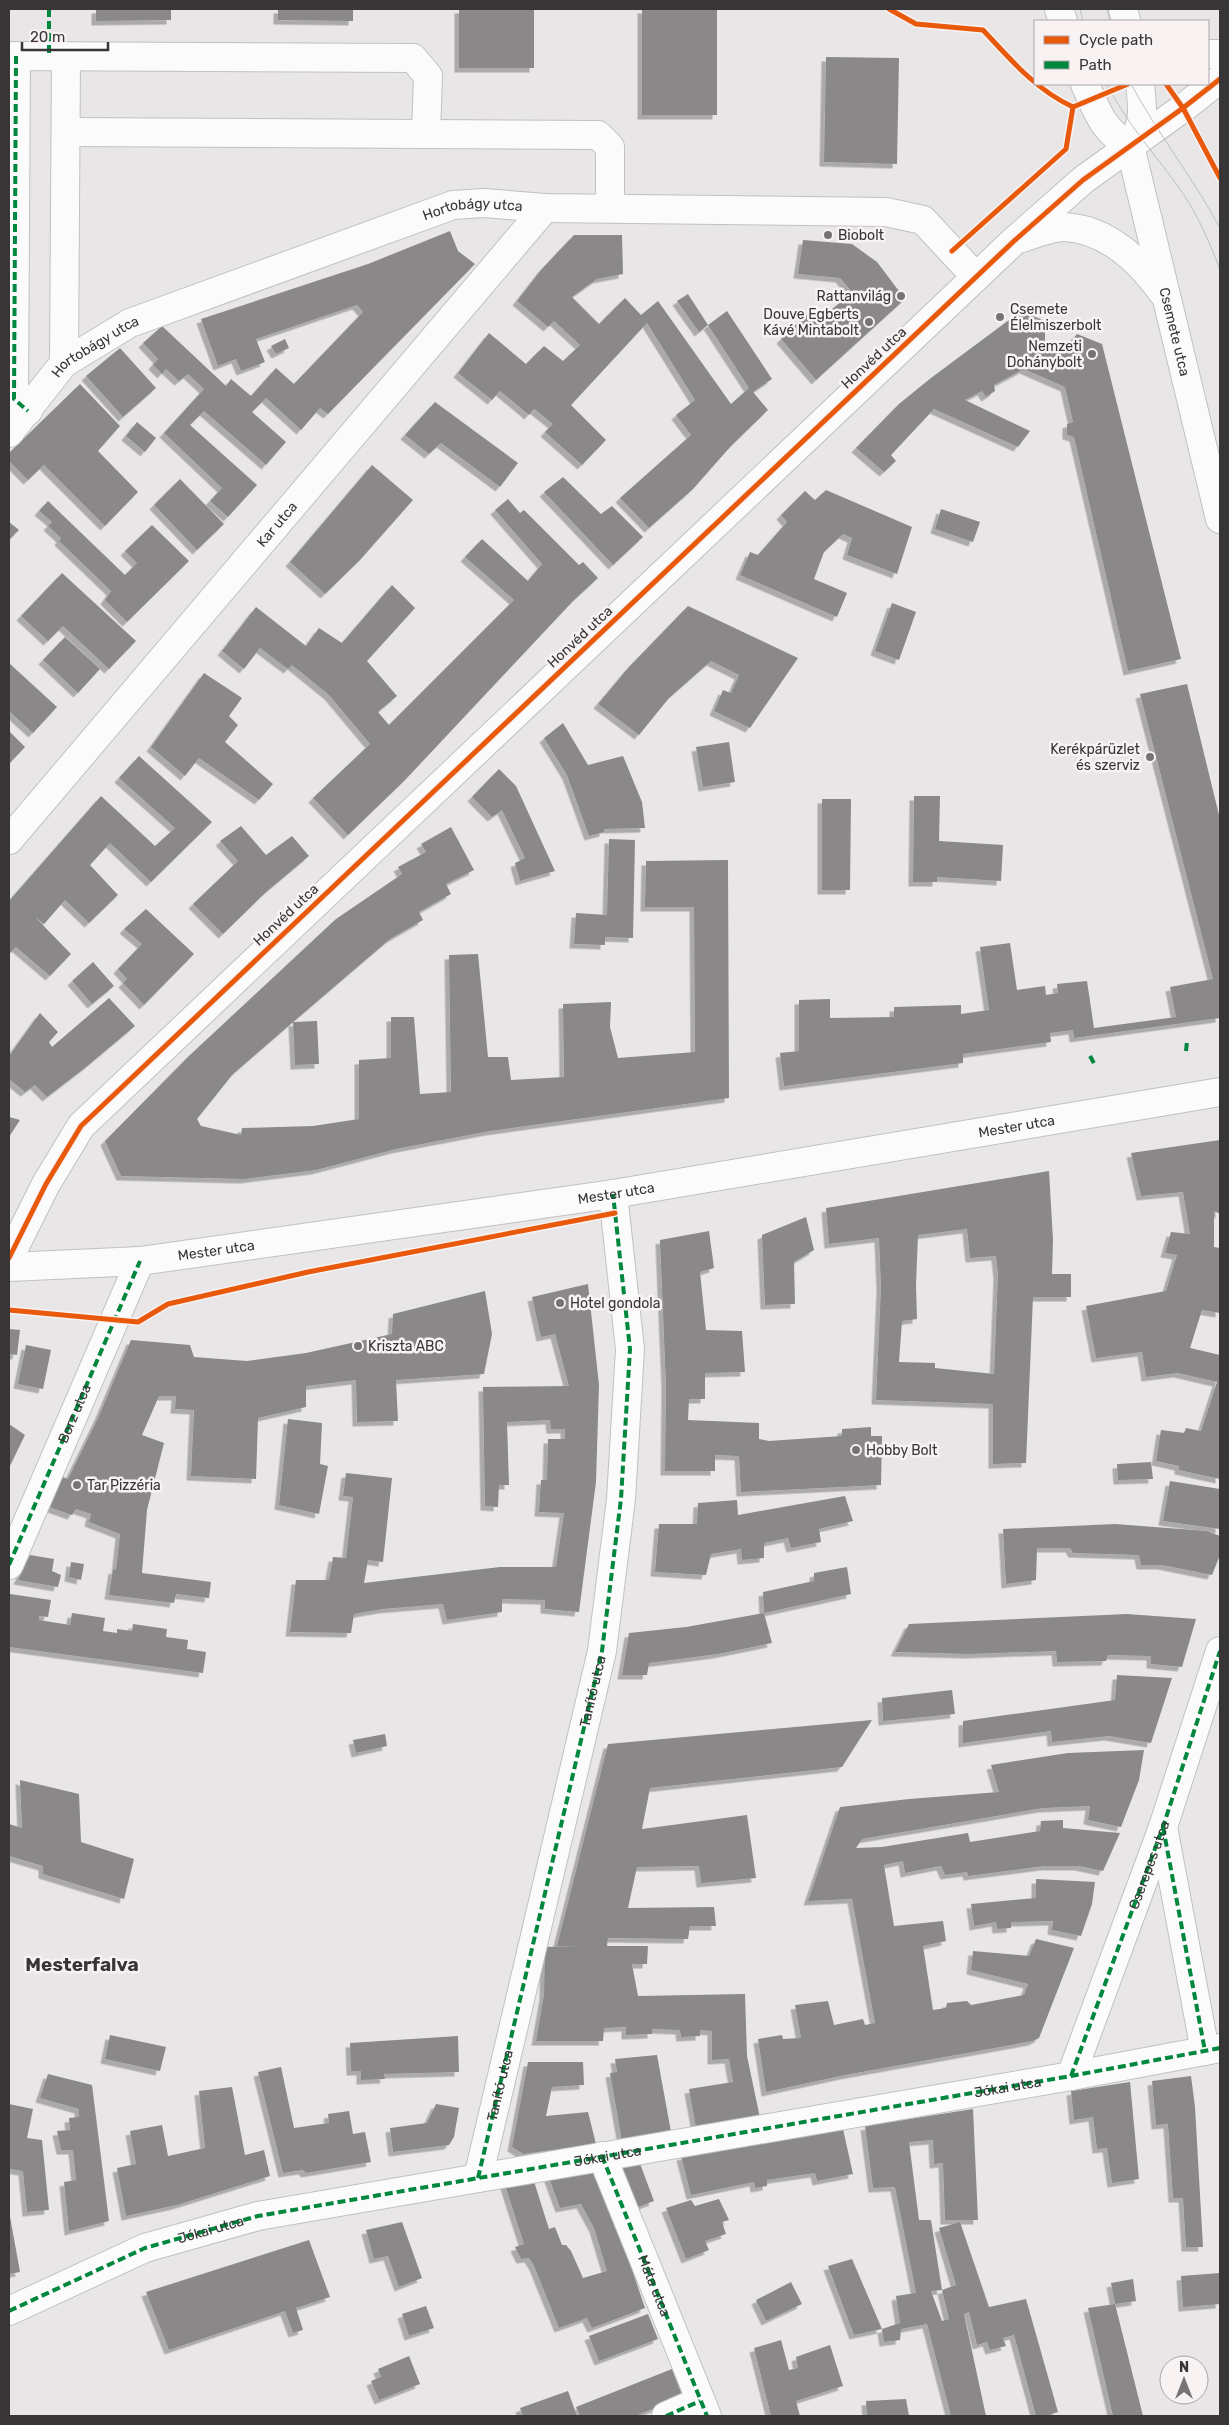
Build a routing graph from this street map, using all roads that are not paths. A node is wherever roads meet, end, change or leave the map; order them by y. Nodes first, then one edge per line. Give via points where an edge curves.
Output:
1 (12, 56) edge
2 (66, 57) junction
3 (1220, 79) edge
4 (1085, 85) edge
5 (1140, 85) edge
6 (67, 132) junction
7 (426, 134) junction
8 (1130, 146) junction
9 (545, 208) junction
10 (610, 208) junction
11 (1014, 241) junction
12 (976, 277) junction
13 (1168, 301) junction
14 (64, 363) junction
15 (28, 411) junction
16 (9, 433) edge
17 (1220, 518) edge
18 (9, 840) edge
19 (1220, 1092) edge
20 (613, 1194) junction
21 (9, 1258) edge
22 (140, 1261) junction
23 (9, 1267) edge
24 (9, 1566) edge
25 (1220, 1651) edge
26 (1163, 1827) junction
27 (1213, 2049) edge
28 (1071, 2076) junction
29 (602, 2156) junction
30 (478, 2178) junction
31 (9, 2311) edge
32 (703, 2408) edge
33 (666, 2416) edge

1 - 2 street
1 - 15 street via 14,399
2 - 6 street
2 - 7 street via 413,58 428,76
3 - 8 street, Honvéd utca
4 - 8 street via 1105,126
5 - 8 street via 1143,118 1139,133
6 - 7 street
6 - 14 street
7 - 10 street via 598,135 610,147
8 - 11 street, Honvéd utca via 1083,180
8 - 13 street, Csemete utca
9 - 10 street, Hortobágy utca
9 - 14 street, Hortobágy utca via 484,203 453,205 130,323
9 - 18 street, Kar utca
10 - 12 street, Hortobágy utca via 886,212 923,220
11 - 12 street, Honvéd utca
11 - 13 street via 1063,227 1088,232 1133,257
12 - 21 street, Honvéd utca via 81,1126 46,1184
13 - 17 street, Csemete utca
14 - 15 street, Hortobágy utca
15 - 16 street, Hortobágy utca
19 - 20 street, Mester utca
20 - 22 street, Mester utca
20 - 30 street, Tanító utca via 630,1348 621,1499 602,1651
22 - 23 street, Mester utca
22 - 24 street, Borz utca
25 - 26 street, Cserepes utca
26 - 27 street
26 - 28 street, Cserepes utca
27 - 28 street, Jókai utca
28 - 29 street, Jókai utca
29 - 30 street, Jókai utca
29 - 32 street, Máta utca
30 - 31 street, Jókai utca via 258,2216 144,2248
32 - 33 street

